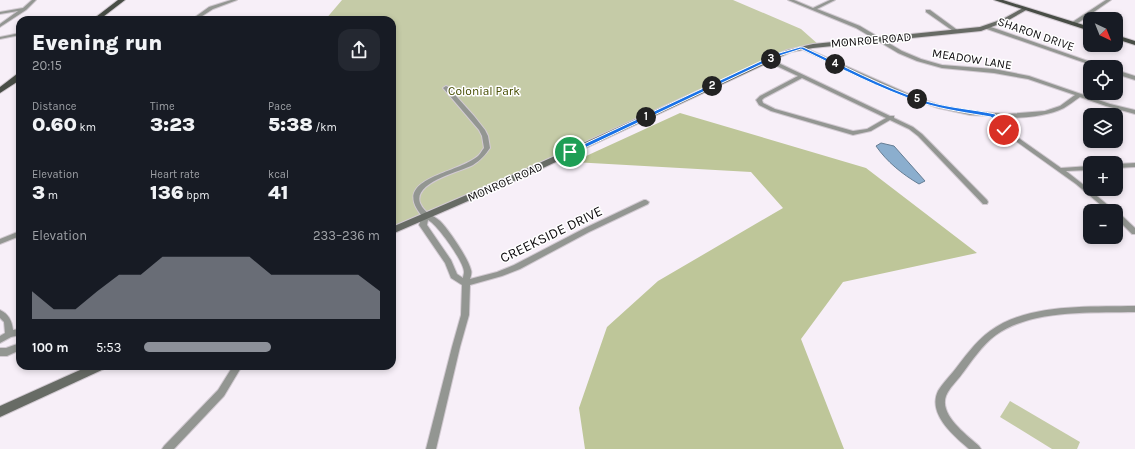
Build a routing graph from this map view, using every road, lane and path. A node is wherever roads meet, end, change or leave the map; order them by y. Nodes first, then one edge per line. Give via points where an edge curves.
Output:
1 (34, 0) edge
2 (122, 0) edge
3 (235, 0) edge
4 (790, 0) edge
5 (833, 0) edge
6 (997, 0) edge
7 (1109, 0) edge
8 (24, 9) junction
9 (813, 9) junction
10 (1025, 9) junction
11 (928, 11) dead end
12 (0, 13) edge
13 (100, 16) edge
14 (199, 16) edge
15 (1073, 24) junction
16 (0, 26) edge
17 (986, 27) junction
18 (1083, 27) edge
19 (958, 32) junction
20 (16, 35) edge
21 (0, 38) edge
22 (880, 39) junction
23 (1123, 39) edge
24 (1135, 43) edge
25 (801, 48) junction
26 (768, 60) junction
27 (1083, 60) edge
28 (1123, 74) edge
29 (803, 76) junction
30 (1135, 78) edge
31 (16, 79) edge
32 (446, 88) dead end
33 (0, 91) edge
34 (1079, 95) junction
35 (1135, 112) edge
36 (993, 115) junction
37 (892, 117) junction
38 (1135, 165) edge
39 (1123, 166) edge
40 (1083, 168) edge
41 (1059, 170) junction
42 (646, 202) dead end
43 (985, 202) dead end
44 (1104, 204) edge
45 (426, 216) junction
46 (1123, 221) edge
47 (396, 229) edge
48 (1134, 231) edge
49 (16, 235) edge
50 (0, 242) edge
51 (465, 283) junction
52 (1135, 309) edge
53 (0, 313) edge
54 (16, 333) edge
55 (9, 334) junction
56 (0, 340) edge
57 (16, 348) edge
58 (0, 352) edge
59 (91, 370) edge
60 (235, 370) edge
61 (0, 412) edge
62 (167, 449) edge
63 (431, 449) edge
64 (976, 449) edge

1 - 8 street
2 - 13 main road
3 - 14 street via 211,8
4 - 9 street, MEADOW LANE
5 - 9 street
6 - 10 main road
7 - 15 street
8 - 12 street
8 - 16 street
9 - 22 street, MEADOW LANE via 850,23
10 - 15 main road
10 - 17 street, MONROE ROAD via 1006,20
11 - 19 street
15 - 18 main road
17 - 19 street, MONROE ROAD
17 - 27 street, SHARON DRIVE
19 - 22 street, MONROE ROAD
20 - 21 street
22 - 25 street, MONROE ROAD
22 - 34 street, MEADOW LANE via 907,55 928,62 1022,77
23 - 24 main road
25 - 26 street, MONROE ROAD
25 - 36 street via 923,101 954,110
26 - 29 street
26 - 45 street, MONROE ROAD via 525,174
28 - 30 street
29 - 37 street
29 - 37 street via 762,97 759,100 761,104 773,110 853,133 870,131
31 - 33 main road
32 - 45 street via 482,131 486,148 470,164 431,180 419,190 417,201
34 - 35 street, MEADOW LANE
34 - 36 street via 1062,107 1046,113 1021,116
36 - 41 street via 1008,133
37 - 43 street via 920,135
38 - 39 street
40 - 41 street
41 - 44 street
42 - 51 street, CREEKSIDE DRIVE via 517,267
45 - 47 street, MONROE ROAD
45 - 51 street via 423,225 448,262 454,276
45 - 51 street via 434,220 461,256 468,271
46 - 48 street
49 - 50 street
51 - 63 street via 466,309 463,324
52 - 64 street via 1034,316 1003,327 982,343 942,393 940,404 945,417
53 - 55 street via 8,321
54 - 55 street
55 - 56 street
57 - 58 street
59 - 61 street
60 - 62 street via 203,413

